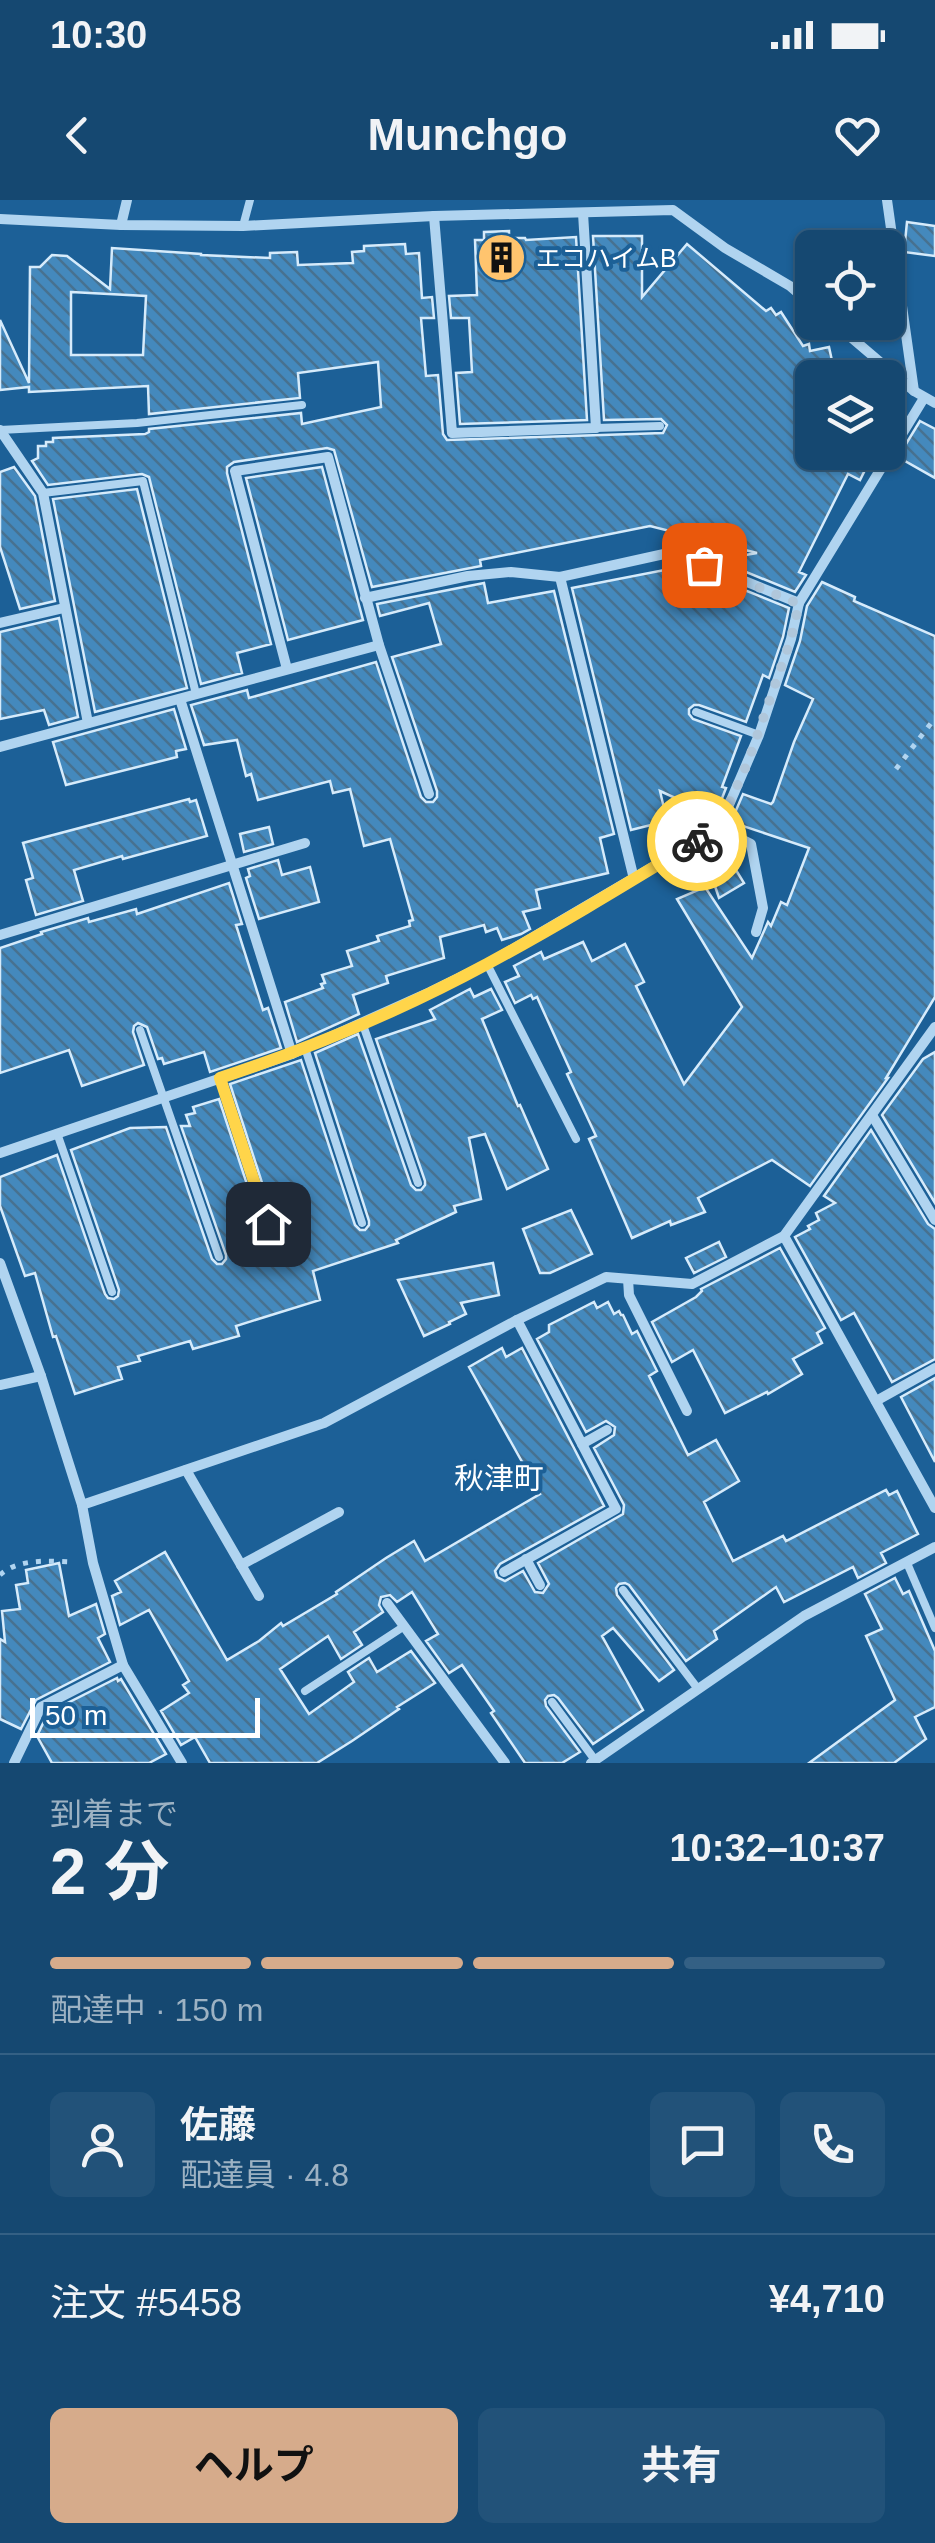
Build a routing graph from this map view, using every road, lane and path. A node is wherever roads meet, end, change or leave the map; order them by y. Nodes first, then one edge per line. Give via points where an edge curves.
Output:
1 (127, 200) edge
2 (250, 200) edge
3 (886, 200) edge
4 (614, 206) edge
5 (582, 214) junction
6 (434, 216) junction
7 (0, 219) edge
8 (122, 225) junction
9 (243, 226) junction
10 (795, 290) edge
11 (855, 340) edge
12 (924, 397) edge
13 (302, 405) dead end
14 (660, 426) dead end
15 (596, 428) junction
16 (0, 430) edge
17 (42, 494) junction
18 (560, 577) junction
19 (365, 598) junction
20 (799, 604) junction
21 (64, 608) junction
22 (0, 623) edge
23 (379, 645) junction
24 (286, 670) junction
25 (196, 694) junction
26 (180, 698) junction
27 (696, 712) dead end
28 (935, 718) edge
29 (88, 723) junction
30 (759, 736) junction
31 (0, 747) edge
32 (896, 769) dead end
33 (429, 794) dead end
34 (718, 828) junction
35 (305, 843) dead end
36 (233, 866) junction
37 (634, 879) junction
38 (756, 932) dead end
39 (0, 935) edge
40 (487, 964) junction
41 (362, 1022) junction
42 (935, 1027) edge
43 (140, 1030) dead end
44 (305, 1048) junction
45 (292, 1054) junction
46 (220, 1078) junction
47 (164, 1096) junction
48 (872, 1114) junction
49 (57, 1132) junction
50 (576, 1139) dead end
51 (0, 1153) edge
52 (418, 1183) dead end
53 (935, 1220) edge
54 (362, 1222) dead end
55 (268, 1224) dead end
56 (784, 1236) junction
57 (218, 1257) dead end
58 (0, 1263) edge
59 (628, 1279) junction
60 (112, 1292) dead end
61 (517, 1320) junction
62 (935, 1368) edge
63 (41, 1376) junction
64 (0, 1386) edge
65 (876, 1401) junction
66 (687, 1411) dead end
67 (607, 1430) dead end
68 (582, 1444) junction
69 (186, 1470) junction
70 (82, 1505) junction
71 (935, 1508) edge
72 (340, 1512) dead end
73 (935, 1547) edge
74 (526, 1559) junction
75 (94, 1563) junction
76 (907, 1563) junction
77 (241, 1566) junction
78 (504, 1572) dead end
79 (0, 1574) edge
80 (540, 1585) dead end
81 (624, 1590) dead end
82 (258, 1596) dead end
83 (387, 1603) dead end
84 (403, 1627) junction
85 (935, 1628) edge
86 (124, 1665) junction
87 (698, 1689) junction
88 (305, 1691) dead end
89 (552, 1702) dead end
90 (593, 1761) edge
91 (14, 1763) edge
92 (182, 1763) edge
93 (504, 1763) edge

1 - 8 street
2 - 9 lane
3 - 12 street
4 - 5 street
4 - 10 street via 673,210
5 - 6 street
5 - 15 street
6 - 9 street
6 - 15 street via 452,433
7 - 8 street
8 - 9 street
11 - 12 street
12 - 20 street
13 - 16 lane
14 - 15 lane
16 - 17 street
17 - 21 street
17 - 25 lane via 143,481
18 - 19 street via 468,576
18 - 20 street via 673,552
18 - 37 street
19 - 23 street
19 - 24 street via 328,456 235,471
20 - 30 street
21 - 22 street
21 - 29 street
23 - 24 street
23 - 33 street
24 - 25 street
25 - 26 street
26 - 29 street
26 - 36 street
27 - 30 lane
28 - 32 path
29 - 31 street
30 - 34 street
34 - 37 street
34 - 38 street via 752,844 763,908
35 - 36 street
36 - 39 street
36 - 45 street
37 - 40 street
40 - 41 street
40 - 50 lane
41 - 44 street
41 - 52 lane
42 - 48 street
43 - 47 lane
44 - 45 street
44 - 54 lane
45 - 46 street
46 - 47 street
46 - 55 lane
47 - 49 street
47 - 57 lane
48 - 53 street
48 - 56 street
49 - 51 street
49 - 60 lane
56 - 59 street via 692,1284
56 - 65 street
58 - 63 street
59 - 61 street via 606,1277
59 - 66 street via 629,1295
61 - 68 street
61 - 69 street via 324,1423
62 - 65 street
63 - 64 street
63 - 70 street
65 - 71 street
67 - 68 street
68 - 74 street via 616,1508
69 - 70 street
69 - 77 street
70 - 75 street
72 - 77 street
73 - 76 street
74 - 78 street
74 - 80 street
75 - 79 path via 9,1566
75 - 86 street
76 - 85 lane
76 - 87 street via 804,1616
77 - 82 street
81 - 87 lane
83 - 84 street
84 - 88 lane
84 - 93 street
86 - 91 street via 41,1707
86 - 92 street
87 - 90 street
89 - 90 lane

